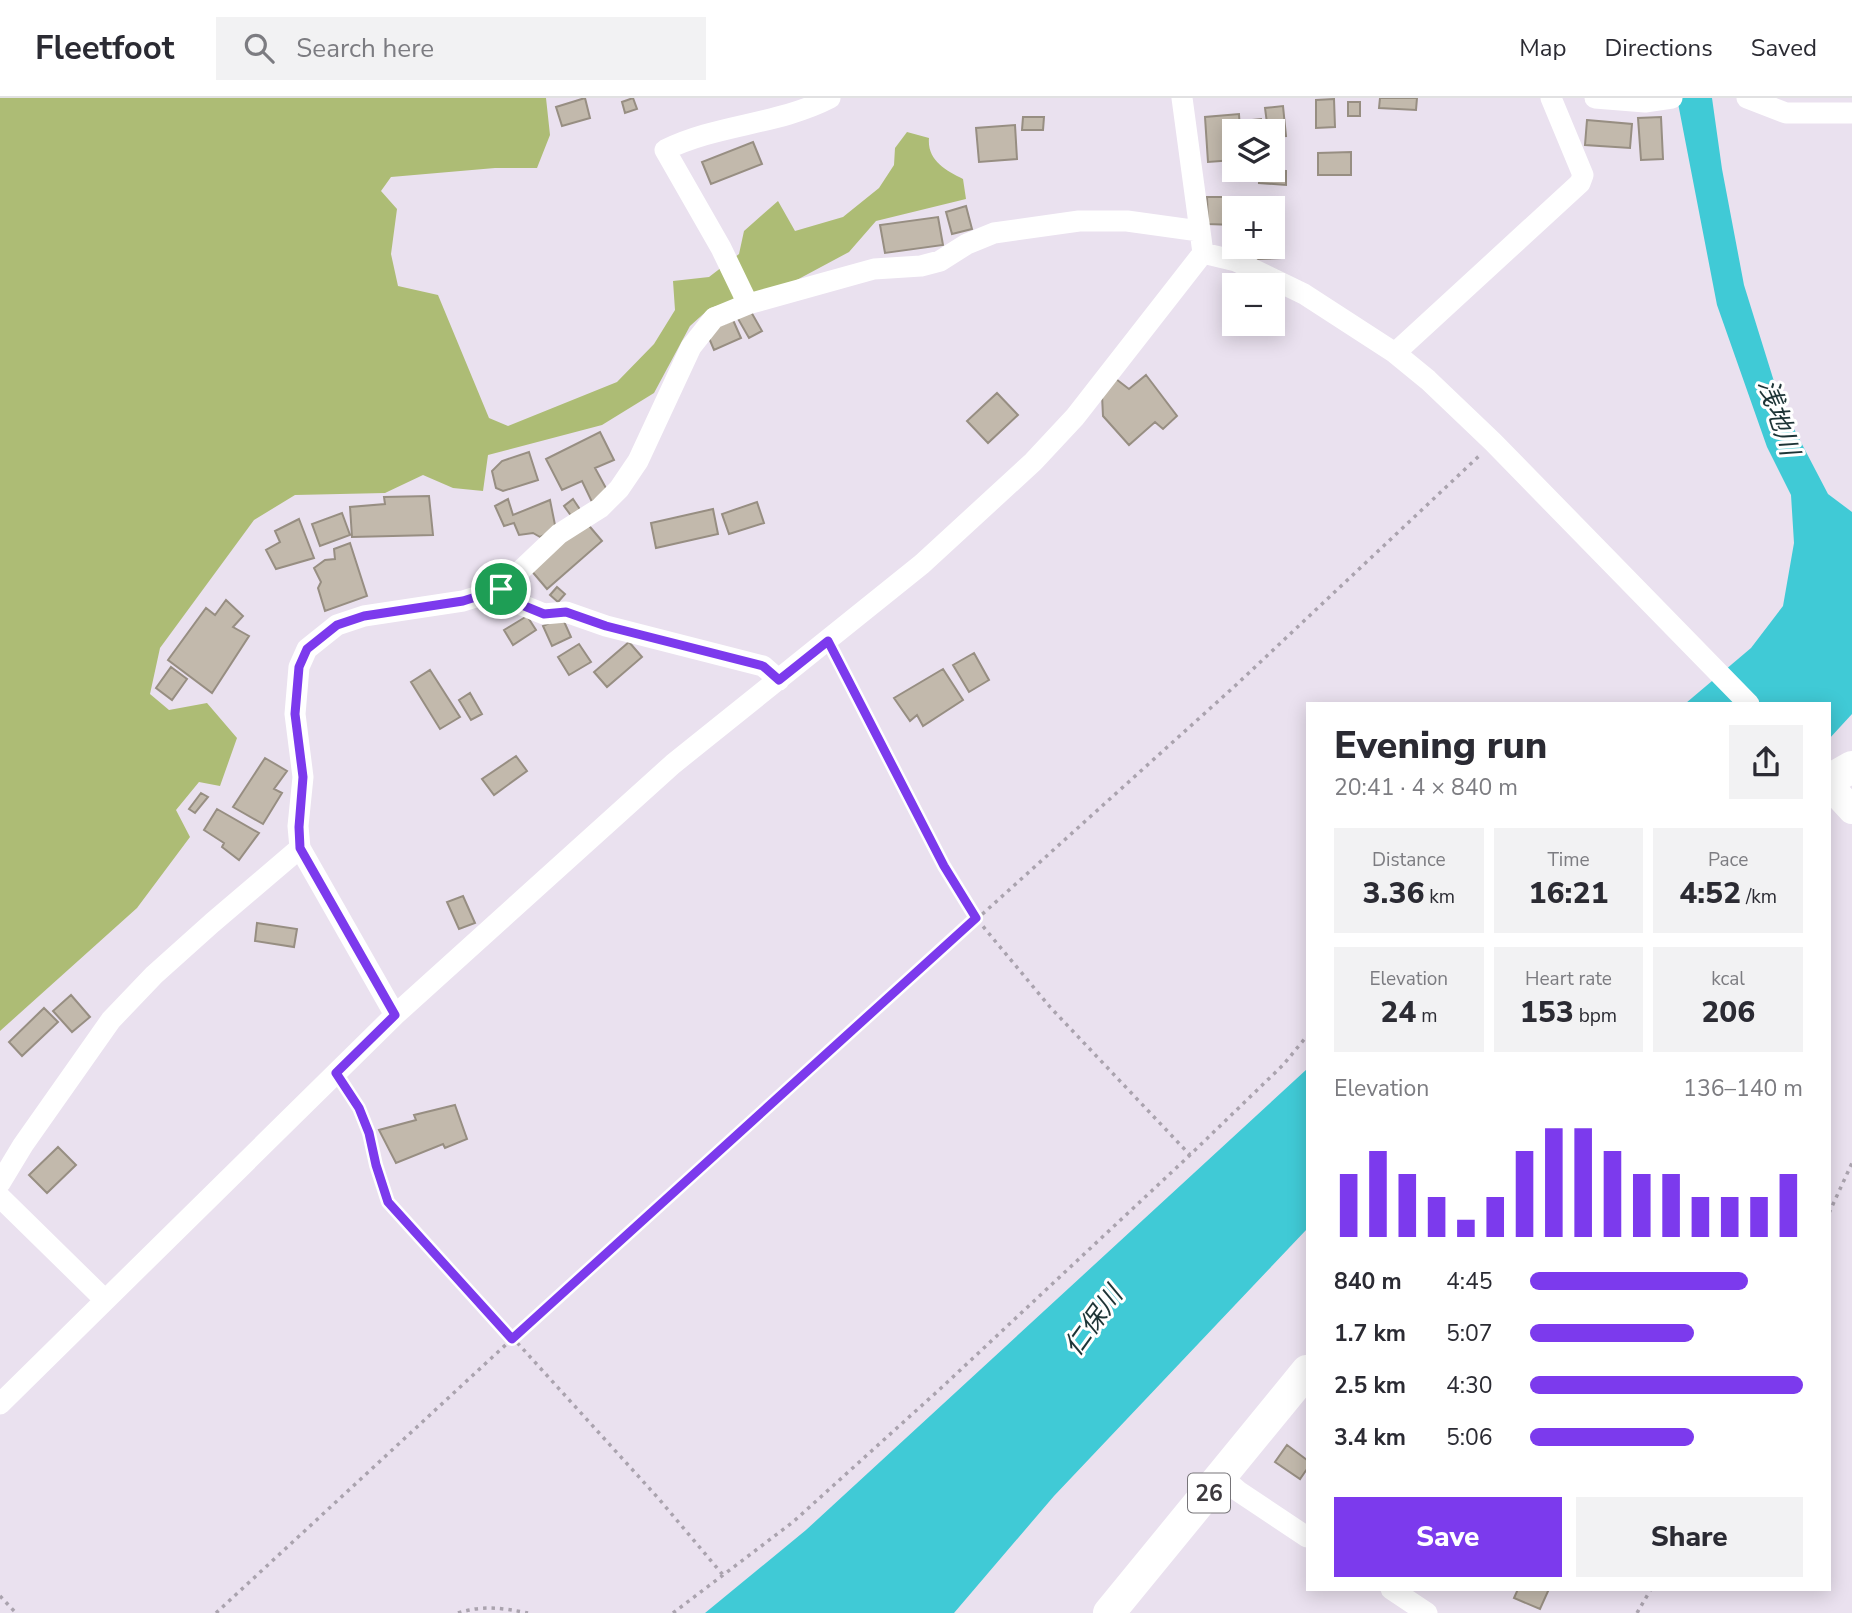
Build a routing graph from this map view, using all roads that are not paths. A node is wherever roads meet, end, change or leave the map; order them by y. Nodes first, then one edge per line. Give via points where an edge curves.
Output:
1 (830, 98) edge
2 (1182, 98) edge
3 (1550, 98) edge
4 (1595, 98) edge
5 (1670, 98) edge
6 (1747, 98) edge
7 (1852, 113) edge
8 (1199, 231) junction
9 (1203, 254) junction
10 (748, 304) junction
11 (1395, 353) junction
12 (501, 589) junction
13 (779, 680) junction
14 (1747, 702) edge
15 (1852, 766) edge
16 (1831, 782) edge
17 (1831, 785) edge
18 (1852, 810) edge
19 (300, 848) junction
20 (395, 1015) junction
21 (336, 1073) junction
22 (0, 1183) edge
23 (382, 1187) road end
24 (0, 1197) edge
25 (105, 1300) junction
26 (1306, 1372) edge
27 (0, 1404) edge
28 (1222, 1477) junction
29 (1306, 1536) edge
30 (1394, 1591) edge
31 (1109, 1613) edge
32 (1427, 1613) edge

1 - 10 street via 779,118 722,130 665,150
2 - 8 street
3 - 11 street via 1583,175 1580,183
4 - 5 street via 1645,102
6 - 7 street via 1786,113
8 - 9 street
8 - 10 street via 1127,221 1079,221 994,233 940,261 874,269
9 - 11 street via 1236,261 1304,294
9 - 13 street via 1075,417 1033,462 922,564
10 - 12 street via 713,318 691,347 638,461 619,489 600,508 559,534
11 - 14 street via 1493,442
12 - 13 street via 544,614 566,612 763,666
12 - 19 street via 463,601 364,616 337,625 307,649 299,667 295,714 303,777
13 - 20 street via 673,764
15 - 16 main road
17 - 18 street
19 - 20 street
19 - 22 street via 193,940 111,1020
20 - 21 street
21 - 23 lane via 359,1108
21 - 25 street
24 - 25 street
25 - 27 street
26 - 28 main road, 26
28 - 29 street
28 - 31 main road, 26
30 - 32 street

